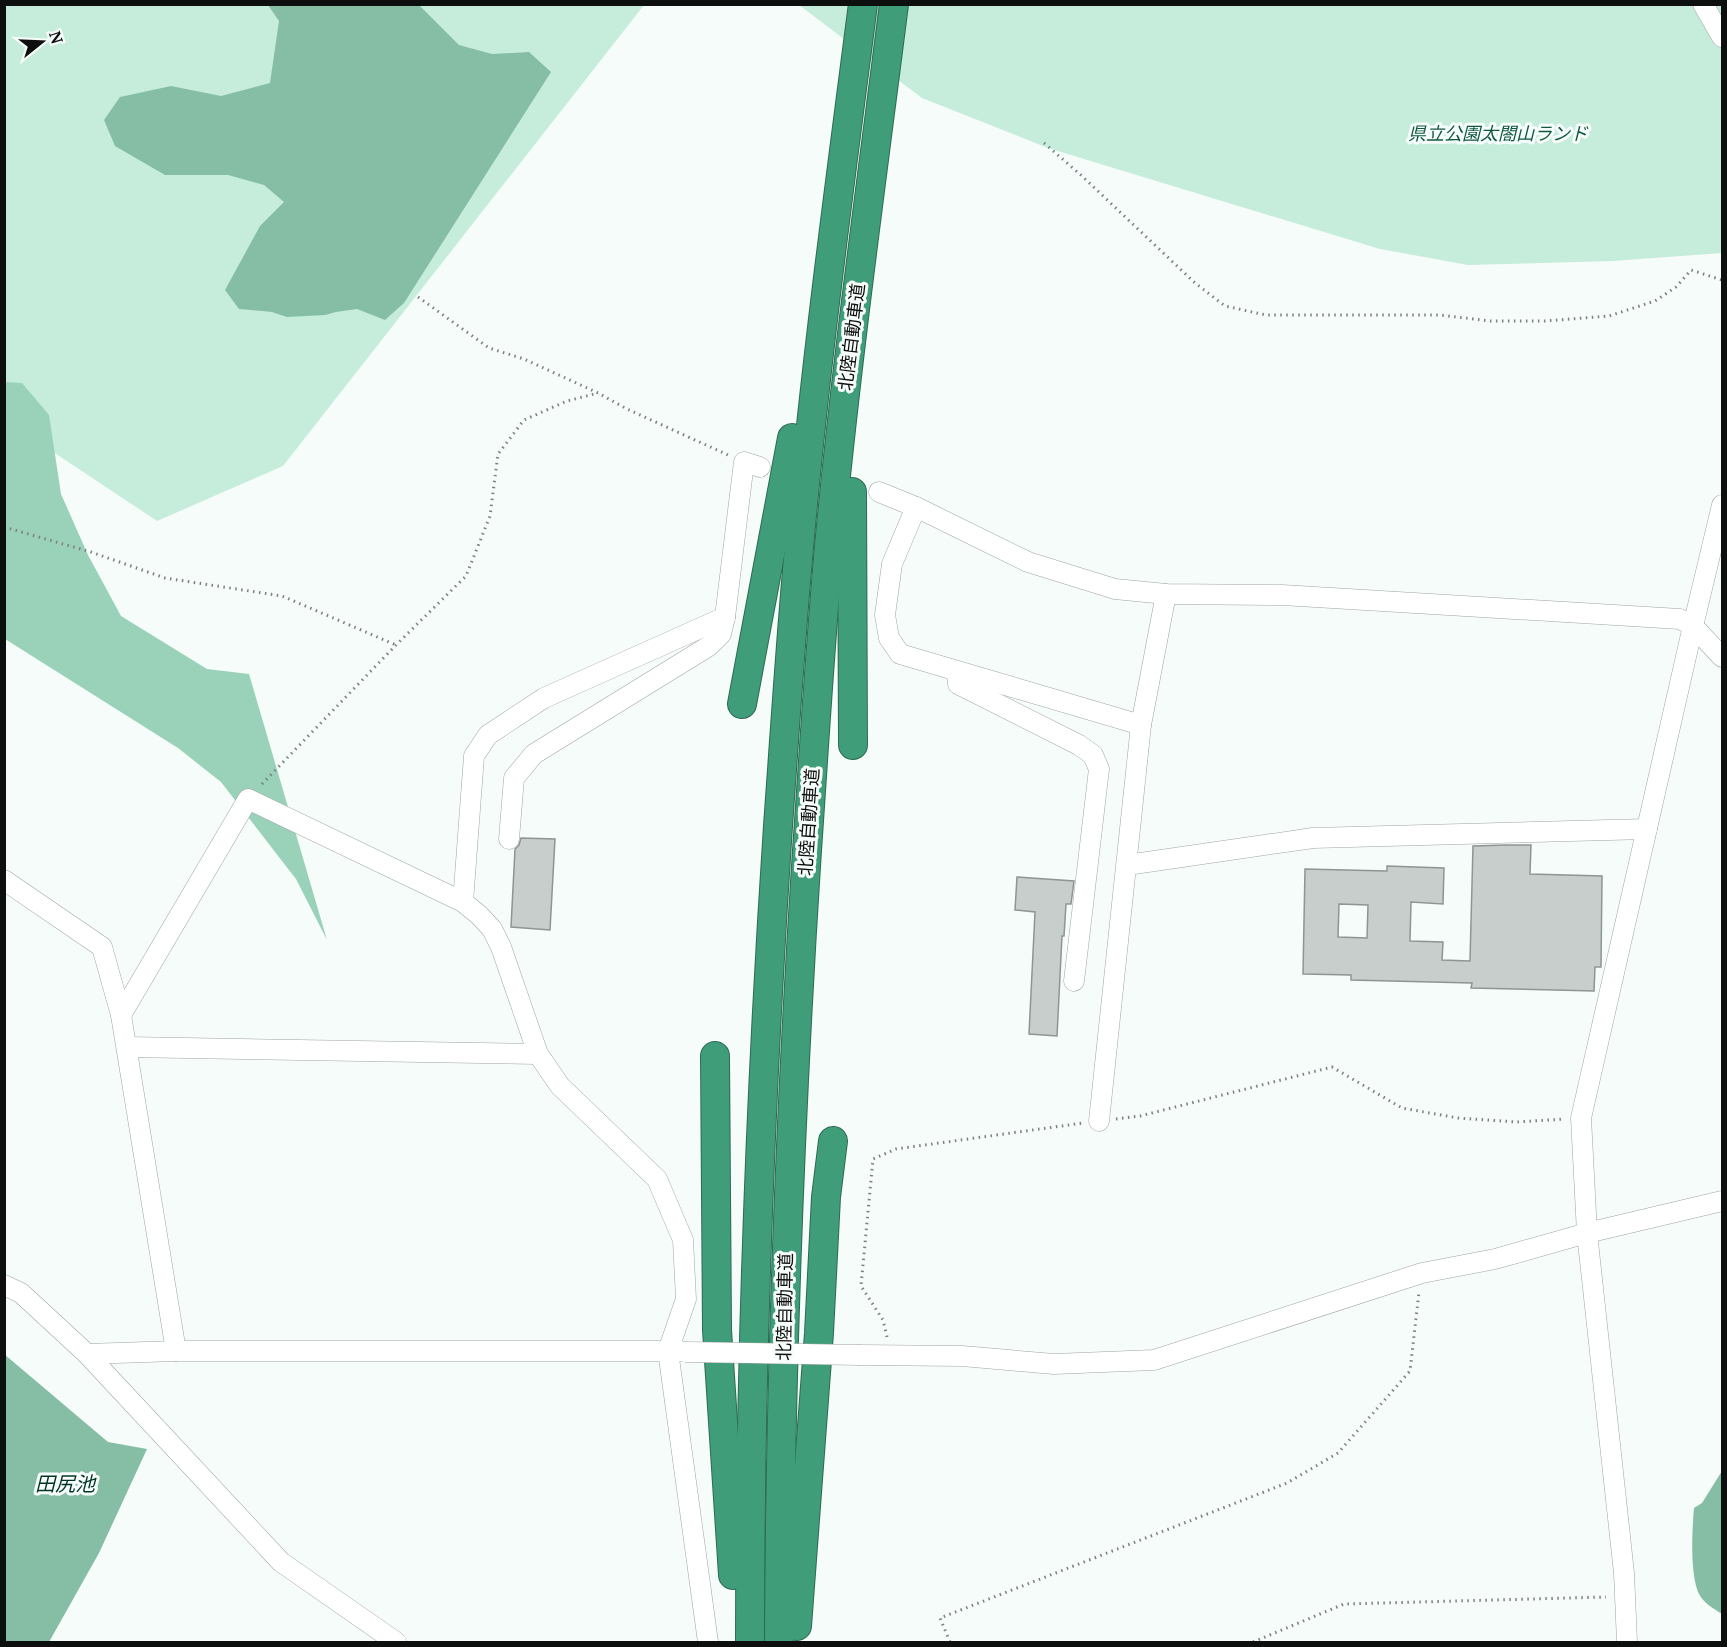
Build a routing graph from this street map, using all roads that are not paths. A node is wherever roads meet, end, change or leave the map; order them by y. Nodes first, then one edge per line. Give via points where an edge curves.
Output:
1 (861, 4) edge
2 (894, 4) edge
3 (1703, 4) edge
4 (1722, 37) edge
5 (872, 176) junction
6 (752, 465) road end
7 (879, 492) dead end
8 (1722, 505) edge
9 (915, 507) junction
10 (1166, 594) junction
11 (725, 617) junction
12 (1693, 626) junction
13 (1722, 657) edge
14 (957, 672) junction
15 (742, 704) dead end
16 (1141, 726) junction
17 (853, 745) dead end
18 (1647, 829) junction
19 (509, 839) dead end
20 (1127, 865) junction
21 (4, 880) edge
22 (463, 902) junction
23 (1074, 981) dead end
24 (121, 1015) junction
25 (127, 1047) junction
26 (537, 1054) junction
27 (715, 1056) dead end
28 (1099, 1121) road end
29 (833, 1141) dead end
30 (1722, 1201) edge
31 (1587, 1233) junction
32 (4, 1285) edge
33 (176, 1351) junction
34 (676, 1351) junction
35 (87, 1354) junction
36 (396, 1642) edge
37 (708, 1642) edge
38 (738, 1642) edge
39 (750, 1642) edge
40 (779, 1642) edge
41 (796, 1642) edge
42 (1627, 1642) edge

1 - 15 highway via 845,82 797,412
1 - 39 highway, 北陸自動車道 via 811,421 788,680 756,1230
2 - 5 highway, 北陸自動車道
3 - 4 street
5 - 17 highway via 853,443
5 - 40 highway, 北陸自動車道 via 829,547 802,923 787,1223
6 - 11 street
7 - 9 street
8 - 12 street
9 - 10 street via 1028,562 1115,589
9 - 14 street via 892,564 885,615 889,638 900,654
10 - 12 street via 1282,596 1668,618
10 - 16 street
11 - 19 street via 722,633 709,646 534,754 514,778
11 - 22 street via 544,698 488,735 474,756
12 - 13 street
12 - 18 street
14 - 16 street
14 - 23 street via 958,684 1093,755 1098,769
16 - 20 street
18 - 20 street via 1313,838
18 - 31 street via 1581,1118
20 - 28 street
21 - 24 street via 102,947
22 - 24 street via 248,799
22 - 26 street via 492,929 501,947
24 - 25 street
25 - 26 street
25 - 33 street
26 - 34 street via 560,1086 657,1179 683,1240 686,1299
27 - 38 highway via 717,1330
29 - 41 highway
30 - 31 street
31 - 34 street, bridge via 1422,1273 1154,1360 1054,1364 962,1356
31 - 42 street via 1626,1596
32 - 35 street via 21,1293
33 - 34 street
33 - 35 street
34 - 37 street
35 - 36 street via 281,1562

